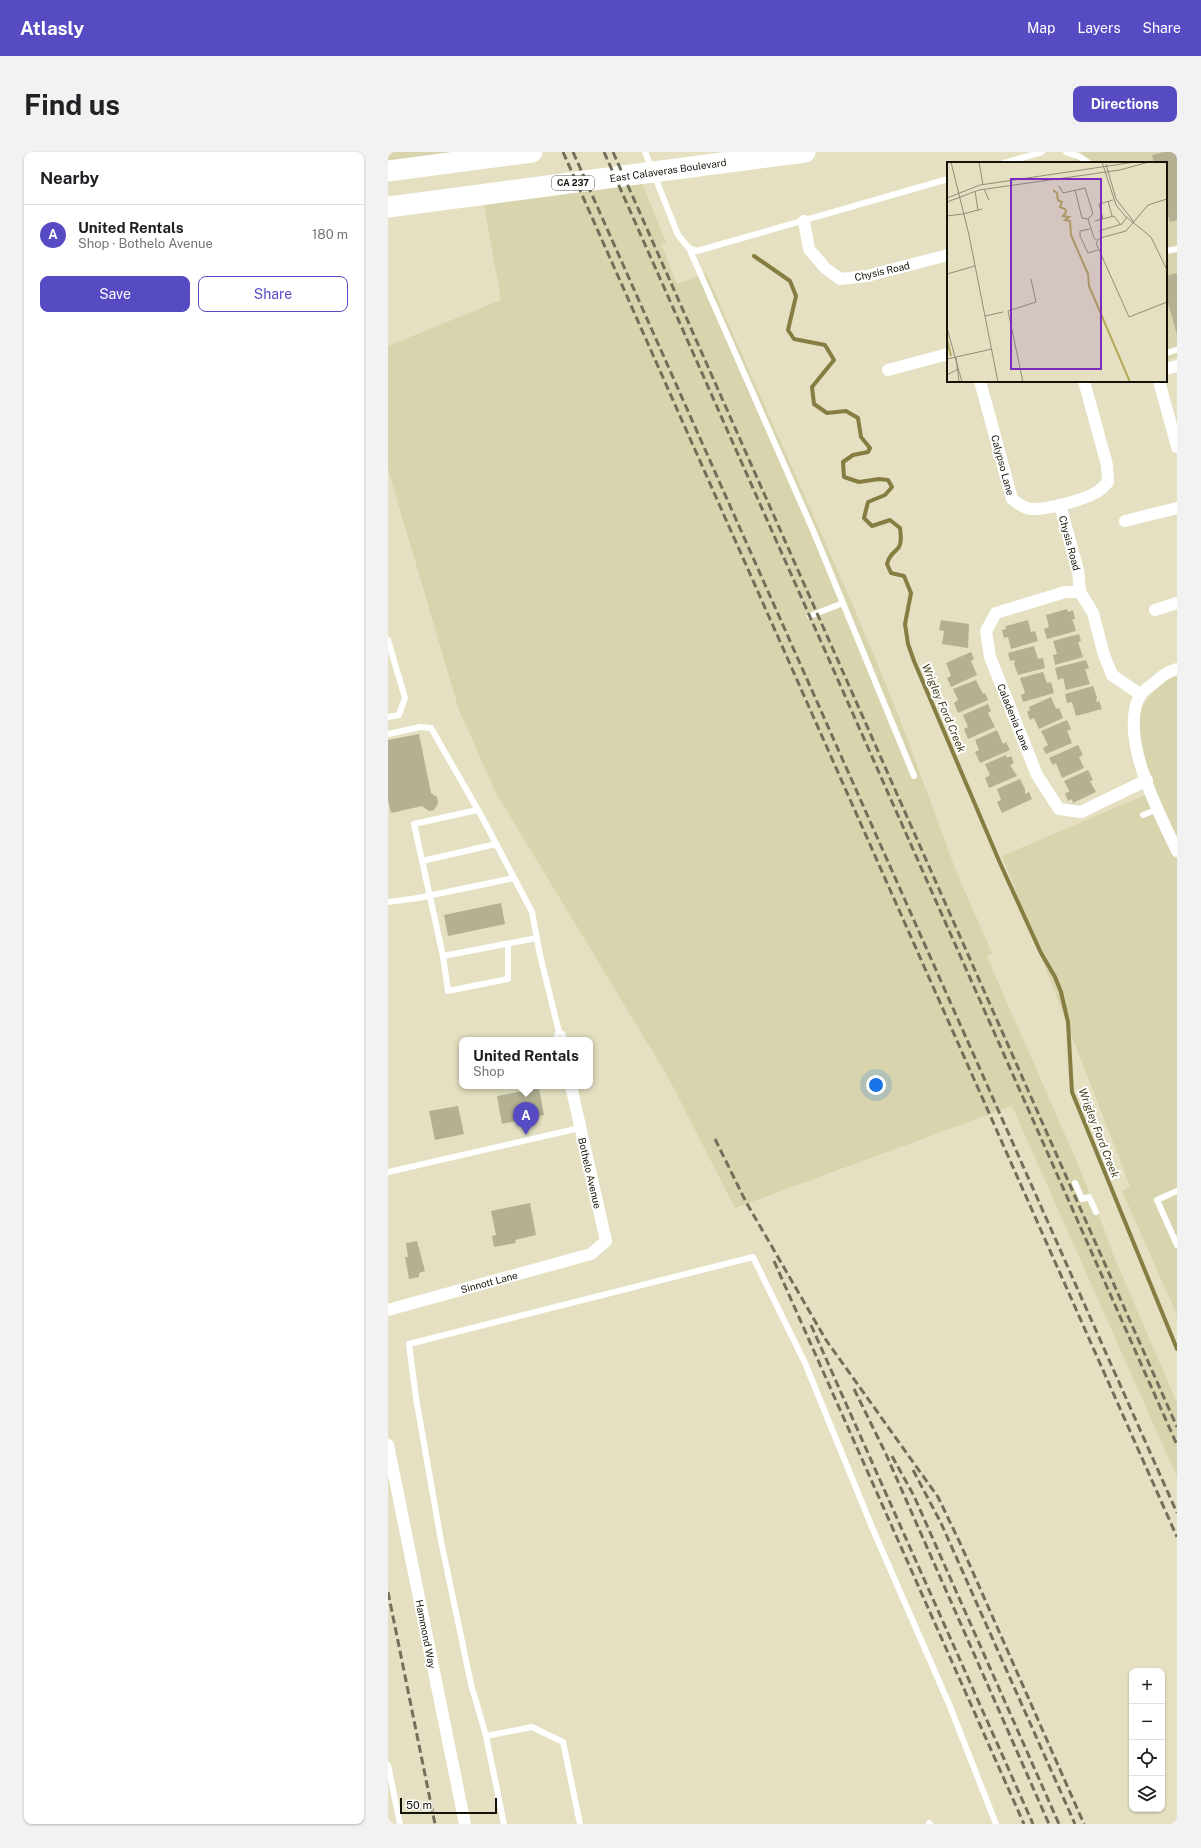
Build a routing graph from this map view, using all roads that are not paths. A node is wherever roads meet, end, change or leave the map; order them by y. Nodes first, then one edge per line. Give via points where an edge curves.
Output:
1 (532, 152) edge
2 (645, 152) edge
3 (805, 152) edge
4 (1042, 152) edge
5 (1066, 152) edge
6 (1007, 162) edge
7 (1088, 162) edge
8 (388, 171) edge
9 (947, 179) edge
10 (388, 207) edge
11 (804, 220) junction
12 (689, 248) junction
13 (1177, 249) edge
14 (1167, 252) edge
15 (947, 259) edge
16 (1177, 350) edge
17 (1167, 353) edge
18 (947, 354) edge
19 (1177, 366) edge
20 (1167, 369) edge
21 (888, 370) dead end
22 (980, 382) edge
23 (1084, 382) edge
24 (1159, 382) edge
25 (1177, 447) edge
26 (1060, 505) junction
27 (1177, 508) edge
28 (1125, 521) dead end
29 (1080, 592) junction
30 (843, 603) junction
31 (1177, 603) edge
32 (1155, 610) dead end
33 (810, 616) dead end
34 (388, 640) edge
35 (1177, 669) edge
36 (1141, 695) junction
37 (388, 717) edge
38 (388, 734) edge
39 (914, 776) dead end
40 (1147, 780) junction
41 (477, 810) junction
42 (1159, 812) junction
43 (1143, 815) dead end
44 (496, 844) junction
45 (1177, 851) edge
46 (422, 861) junction
47 (514, 878) junction
48 (429, 896) junction
49 (388, 902) edge
50 (537, 938) junction
51 (508, 944) junction
52 (443, 956) junction
53 (560, 1037) edge
54 (572, 1089) edge
55 (580, 1128) junction
56 (388, 1172) edge
57 (1075, 1184) dead end
58 (1177, 1191) edge
59 (1096, 1212) dead end
60 (1177, 1244) edge
61 (591, 1254) joint
62 (388, 1310) edge
63 (388, 1445) edge
64 (486, 1736) junction
65 (388, 1765) edge
66 (400, 1824) edge
67 (465, 1824) edge
68 (504, 1824) edge
69 (580, 1824) edge
70 (996, 1824) edge

1 - 8 highway
2 - 12 lane via 678,235
3 - 10 highway, East Calaveras Boulevard / CA 237
4 - 6 lane
5 - 7 lane
9 - 11 lane
11 - 12 lane via 697,251
11 - 15 street, Chysis Road via 809,249 824,268 840,279 867,276
12 - 30 lane
13 - 14 lane
16 - 17 lane
18 - 21 street
19 - 20 street
22 - 26 street, Calypso Lane via 1012,499 1020,506 1032,509
23 - 26 street, Chysis Road via 1107,465 1108,482 1099,492
24 - 25 street
26 - 29 street, Chysis Road via 1078,570
27 - 28 street
29 - 36 street, Chysis Road via 1093,612 1112,675
29 - 40 street, Caladenia Lane via 1064,592 996,612 986,631 990,657 1037,775 1059,809 1081,812
30 - 33 lane
30 - 39 lane
31 - 32 street
34 - 37 lane via 405,698 399,715
35 - 36 street via 1166,672
36 - 40 street via 1133,721 1137,757
38 - 41 lane via 420,727 431,728
40 - 42 street
41 - 44 lane
41 - 46 lane via 414,824
42 - 43 lane
42 - 45 street
44 - 46 lane
44 - 47 lane
46 - 48 lane
47 - 48 lane
47 - 50 lane via 532,912
48 - 49 lane
48 - 52 lane
50 - 51 lane
50 - 53 lane
51 - 52 lane
51 - 52 lane via 508,979 448,991
54 - 55 street, Bothelo Avenue
55 - 56 lane
55 - 61 street, Bothelo Avenue via 606,1241
57 - 59 lane via 1082,1199 1089,1197
58 - 60 lane via 1157,1200
61 - 62 street, Sinnott Lane
63 - 67 street, Hammond Way
64 - 68 lane
64 - 69 lane via 532,1727 563,1742
64 - 70 lane via 441,1541 416,1398 410,1344 753,1257 805,1363 874,1532 949,1704
65 - 66 lane

